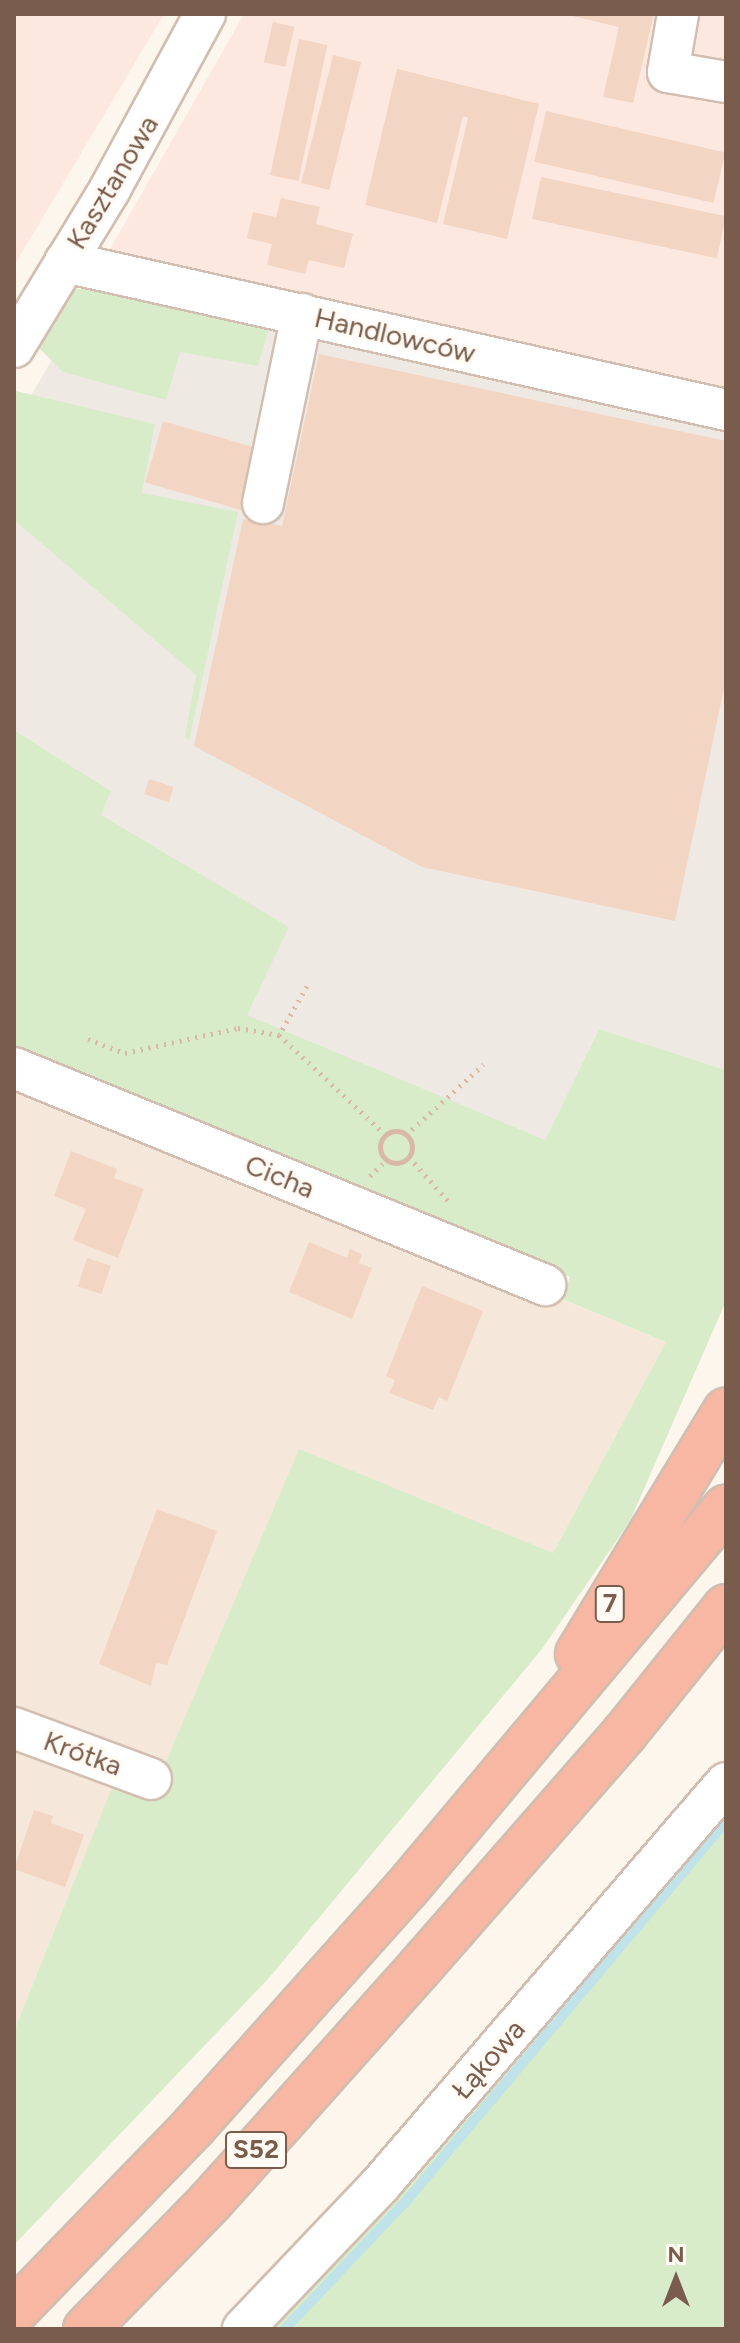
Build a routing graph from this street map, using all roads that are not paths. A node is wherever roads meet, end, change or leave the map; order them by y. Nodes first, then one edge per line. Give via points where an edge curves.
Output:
1 (205, 14) edge
2 (678, 14) edge
3 (726, 82) edge
4 (65, 262) junction
5 (302, 314) junction
6 (14, 347) edge
7 (726, 410) edge
8 (263, 503) dead end
9 (14, 1068) edge
10 (545, 1285) dead end
11 (726, 1411) edge
12 (726, 1508) edge
13 (726, 1607) edge
14 (14, 1728) edge
15 (151, 1779) dead end
16 (726, 1783) edge
17 (489, 1794) junction
18 (14, 2312) edge
19 (86, 2329) edge
20 (243, 2329) edge

1 - 4 street, Kasztanowa
2 - 3 street via 668,72
4 - 5 street, Handlowców
4 - 6 street, Kasztanowa
5 - 7 street, Handlowców
5 - 8 street
9 - 10 street, Cicha
11 - 17 highway, 7
12 - 17 highway
13 - 19 highway, S52 via 624,1734 420,1967 210,2202
14 - 15 street, Krótka
16 - 20 street, Łąkowa via 380,2185
17 - 18 highway, S52 via 259,2055

